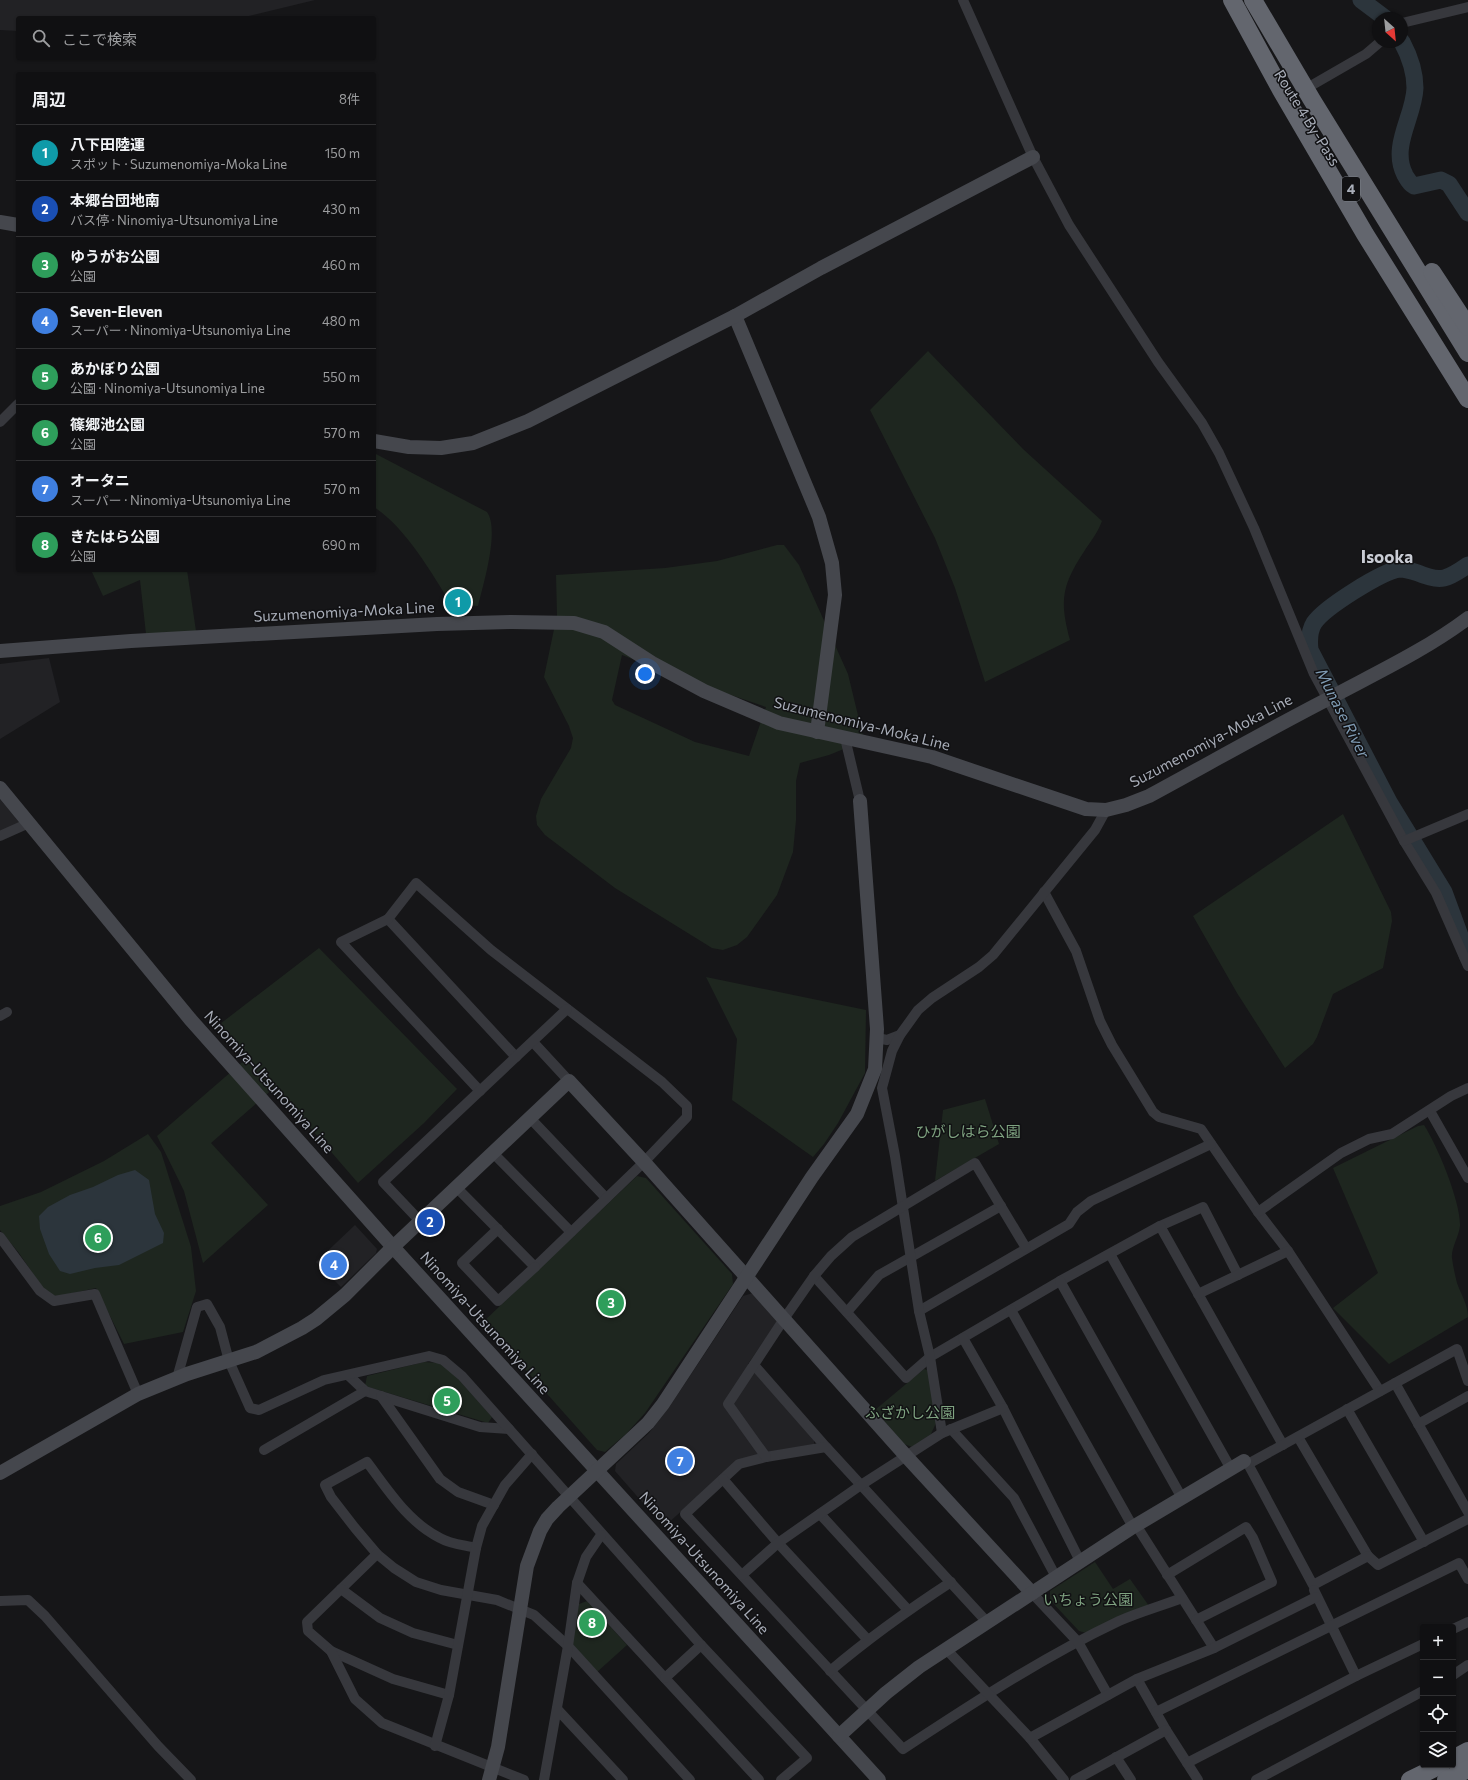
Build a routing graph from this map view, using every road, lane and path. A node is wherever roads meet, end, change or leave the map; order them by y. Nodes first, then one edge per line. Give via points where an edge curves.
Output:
1 (963, 0) edge
2 (1232, 0) edge
3 (1254, 0) edge
4 (1468, 8) edge
5 (1408, 22) edge
6 (1373, 48) edge
7 (1314, 84) junction
8 (1033, 157) junction
9 (0, 222) edge
10 (16, 225) edge
11 (735, 316) junction
12 (1468, 328) edge
13 (1468, 353) edge
14 (1468, 380) edge
15 (1468, 400) edge
16 (16, 406) edge
17 (0, 422) edge
18 (376, 441) edge
19 (1468, 618) edge
20 (0, 651) edge
21 (1326, 699) junction
22 (817, 732) junction
23 (845, 738) junction
24 (0, 788) edge
25 (860, 801) joint
26 (1106, 810) junction
27 (1468, 814) edge
28 (29, 823) junction
29 (0, 836) edge
30 (1404, 841) junction
31 (1044, 892) junction
32 (388, 918) junction
33 (1468, 966) edge
34 (567, 1009) junction
35 (900, 1035) junction
36 (877, 1038) junction
37 (533, 1042) junction
38 (516, 1057) junction
39 (569, 1081) junction
40 (1468, 1088) edge
41 (480, 1091) junction
42 (1430, 1110) junction
43 (530, 1118) junction
44 (1210, 1144) junction
45 (493, 1153) junction
46 (644, 1162) junction
47 (1468, 1178) edge
48 (456, 1188) junction
49 (606, 1198) junction
50 (903, 1205) junction
51 (1001, 1206) junction
52 (1258, 1212) junction
53 (420, 1221) junction
54 (1160, 1226) junction
55 (498, 1230) junction
56 (571, 1232) junction
57 (0, 1237) edge
58 (393, 1247) junction
59 (1026, 1248) junction
60 (1288, 1251) junction
61 (1110, 1254) junction
62 (911, 1257) junction
63 (535, 1267) junction
64 (1238, 1275) junction
65 (814, 1276) junction
66 (747, 1278) junction
67 (1060, 1281) junction
68 (1198, 1294) junction
69 (919, 1310) junction
70 (1011, 1310) junction
71 (846, 1312) junction
72 (784, 1319) junction
73 (963, 1338) junction
74 (930, 1357) junction
75 (229, 1361) junction
76 (754, 1365) junction
77 (348, 1375) junction
78 (176, 1378) junction
79 (1468, 1381) edge
80 (1395, 1383) junction
81 (365, 1391) junction
82 (1380, 1391) junction
83 (138, 1394) junction
84 (381, 1396) junction
85 (1468, 1396) edge
86 (1003, 1408) junction
87 (1348, 1409) junction
88 (1418, 1424) junction
89 (509, 1430) junction
90 (946, 1431) junction
91 (1298, 1437) junction
92 (1283, 1445) junction
93 (826, 1447) junction
94 (264, 1450) dead end
95 (532, 1454) junction
96 (906, 1456) junction
97 (766, 1457) junction
98 (1246, 1462) junction
99 (1231, 1469) junction
100 (597, 1471) junction
101 (0, 1473) edge
102 (723, 1479) junction
103 (861, 1485) junction
104 (570, 1496) junction
105 (1182, 1498) junction
106 (494, 1504) junction
107 (1465, 1504) edge
108 (1468, 1512) edge
109 (820, 1514) junction
110 (1468, 1520) edge
111 (1135, 1526) junction
112 (601, 1534) junction
113 (1424, 1542) junction
114 (778, 1543) junction
115 (476, 1548) junction
116 (378, 1554) junction
117 (1368, 1556) junction
118 (1080, 1561) junction
119 (742, 1575) junction
120 (1167, 1575) junction
121 (1056, 1577) junction
122 (1468, 1579) edge
123 (951, 1582) junction
124 (577, 1583) junction
125 (1313, 1585) junction
126 (341, 1589) junction
127 (1032, 1593) junction
128 (468, 1595) junction
129 (1316, 1597) junction
130 (1182, 1598) junction
131 (0, 1601) edge
132 (520, 1609) junction
133 (908, 1610) junction
134 (1196, 1620) junction
135 (987, 1622) junction
136 (1468, 1622) edge
137 (1331, 1626) junction
138 (1456, 1628) edge
139 (867, 1639) junction
140 (1078, 1642) junction
141 (458, 1645) junction
142 (700, 1645) junction
143 (1420, 1645) edge
144 (568, 1646) junction
145 (1214, 1648) junction
146 (946, 1649) junction
147 (331, 1651) junction
148 (1468, 1666) edge
149 (830, 1671) junction
150 (1456, 1673) edge
151 (1356, 1676) junction
152 (665, 1678) junction
153 (1137, 1679) junction
154 (988, 1693) junction
155 (1420, 1693) edge
156 (449, 1695) junction
157 (1108, 1695) junction
158 (557, 1709) junction
159 (867, 1711) junction
160 (1156, 1712) junction
161 (1166, 1730) junction
162 (839, 1736) junction
163 (1030, 1738) junction
164 (435, 1746) junction
165 (1468, 1751) edge
166 (1116, 1757) junction
167 (1456, 1757) edge
168 (1187, 1763) junction
169 (1435, 1768) edge
170 (1468, 1769) edge
171 (491, 1773) edge
172 (191, 1780) edge
173 (524, 1780) edge
174 (544, 1780) edge
175 (623, 1780) edge
176 (690, 1780) edge
177 (759, 1780) edge
178 (780, 1780) edge
179 (879, 1780) edge
180 (1064, 1780) edge
181 (1075, 1780) edge
182 (1131, 1780) edge
183 (1198, 1780) edge
184 (1256, 1780) edge
185 (1410, 1780) edge
186 (1446, 1780) edge

1 - 8 street
2 - 14 highway, Route 4 By-Pass / 4
2 - 15 highway via 1361,227
3 - 7 highway
3 - 13 highway, Route 4 By-Pass / 4 via 1312,100
4 - 5 street
6 - 7 street
7 - 12 highway
8 - 11 street
8 - 21 street via 1069,225 1158,362 1202,423 1219,453 1254,528
9 - 10 street
11 - 18 street via 528,421 473,443 441,448 409,447
11 - 22 street via 819,517 832,563 834,595
16 - 17 street
19 - 21 street, Suzumenomiya-Moka Line via 1433,643
20 - 22 street, Suzumenomiya-Moka Line via 437,624 574,623 608,634 652,663 743,709 779,723
21 - 26 street, Suzumenomiya-Moka Line via 1149,796
21 - 30 street
22 - 23 street, Suzumenomiya-Moka Line
23 - 25 street
23 - 26 street, Suzumenomiya-Moka Line via 932,757 1086,809
24 - 28 street, Ninomiya-Utsunomiya Line
25 - 36 street
26 - 31 street via 1095,830
27 - 30 street
28 - 29 street
28 - 58 street, Ninomiya-Utsunomiya Line via 190,1019
30 - 33 street via 1436,893
31 - 35 street via 993,955 918,1010
31 - 44 street via 1076,951 1100,1021 1153,1112 1159,1117 1201,1129
32 - 34 street via 416,883 491,950
32 - 38 street
32 - 41 street via 341,942
34 - 37 street
34 - 46 street via 662,1082 687,1106 687,1117
35 - 36 street via 887,1040
35 - 50 street via 892,1051 882,1088
36 - 66 street via 875,1069 857,1114 812,1176
37 - 38 street
37 - 39 street
38 - 41 street
39 - 43 street
39 - 46 street
40 - 42 street
41 - 53 street via 383,1182
42 - 47 street
42 - 52 street via 1392,1134 1369,1139 1341,1153
43 - 45 street
43 - 49 street
44 - 52 street
44 - 59 street via 1092,1201 1077,1212 1069,1224
45 - 48 street
45 - 56 street
46 - 49 street
46 - 66 street
48 - 53 street
48 - 55 street
49 - 56 street
50 - 51 street via 975,1163
50 - 62 street
50 - 65 street via 852,1237
51 - 59 street
51 - 62 street
52 - 60 street
53 - 58 street
54 - 61 street
54 - 64 street via 1203,1207
54 - 68 street
55 - 63 street
55 - 63 street via 462,1263 498,1301
56 - 63 street
57 - 83 street via 40,1291 54,1301 95,1294
58 - 75 street via 316,1319 256,1352
58 - 100 street, Ninomiya-Utsunomiya Line
59 - 69 street
60 - 64 street
60 - 82 street
61 - 67 street
61 - 99 street
62 - 69 street
62 - 71 street via 879,1275
64 - 68 street
65 - 71 street
65 - 72 street
66 - 72 street
66 - 100 street via 663,1404 648,1423
67 - 70 street
67 - 105 street
68 - 92 street
69 - 74 street
70 - 73 street
70 - 111 street
71 - 74 street via 906,1378
72 - 76 street
72 - 96 street
73 - 74 street
73 - 86 street
74 - 90 street
75 - 77 street via 250,1408 259,1410 324,1380
75 - 78 street
75 - 78 street via 220,1327 207,1304 197,1307
76 - 93 street
76 - 97 street via 728,1404
77 - 81 street
77 - 89 street via 429,1356 442,1360 462,1376
78 - 83 street
79 - 80 street via 1457,1349
80 - 82 street
80 - 88 street
81 - 84 street
81 - 94 street
82 - 87 street
83 - 101 street
84 - 89 street via 480,1427
84 - 106 street via 440,1479 458,1492
85 - 88 street
86 - 90 street
86 - 118 street
87 - 91 street
87 - 113 street
88 - 107 street
89 - 95 street
90 - 96 street
90 - 121 street via 1014,1498
91 - 92 street
91 - 117 street
92 - 98 street
93 - 97 street
93 - 103 street
95 - 104 street
95 - 106 street via 505,1485
96 - 103 street
96 - 127 street
97 - 102 street via 739,1464
98 - 99 street
98 - 125 street
99 - 105 street
100 - 104 street
100 - 162 street, Ninomiya-Utsunomiya Line
102 - 114 street
102 - 119 street via 685,1514
103 - 109 street
103 - 123 street
104 - 112 street
104 - 132 street via 547,1519 540,1531 527,1566
105 - 111 street
106 - 115 street via 482,1526
107 - 108 street
109 - 114 street
109 - 133 street
110 - 113 street
111 - 118 street
111 - 120 street
112 - 124 street via 586,1557
112 - 142 street
113 - 117 street via 1378,1565
114 - 119 street
114 - 139 street
115 - 116 street via 441,1539 419,1525 398,1503 367,1462 325,1485 331,1497
115 - 128 street
116 - 126 street
116 - 128 street via 416,1582
117 - 125 street
118 - 121 street
119 - 149 street
120 - 130 street
120 - 134 street via 1246,1527 1272,1582
121 - 127 street
122 - 137 street via 1459,1563
123 - 133 street
123 - 135 street
124 - 144 street
124 - 152 street
125 - 129 street
126 - 141 street via 380,1618 413,1634
126 - 147 street via 307,1622 308,1631
127 - 135 street
127 - 140 street
128 - 132 street via 497,1600
128 - 141 street
129 - 137 street
129 - 145 street
130 - 134 street
130 - 140 street via 1121,1620
131 - 172 street via 28,1600
132 - 144 street via 534,1616
132 - 171 street
133 - 139 street
134 - 145 street
135 - 146 street
136 - 138 street
137 - 151 street
137 - 160 street
139 - 149 street
140 - 154 street
140 - 157 street
141 - 156 street
142 - 152 street
142 - 178 street via 807,1758
143 - 151 street
144 - 158 street
144 - 176 street
145 - 153 street
146 - 154 street
146 - 159 street via 892,1688
147 - 156 street via 392,1679
147 - 164 street via 355,1699 365,1710 382,1723
148 - 150 street
149 - 159 street
151 - 168 street
152 - 177 street
153 - 157 street
153 - 160 street
154 - 159 street via 903,1749
154 - 163 street
155 - 184 street
156 - 164 street
157 - 163 street
158 - 174 street
158 - 175 street
159 - 162 street
160 - 161 street
161 - 166 street
161 - 168 street
162 - 179 street, Ninomiya-Utsunomiya Line
163 - 180 street
164 - 171 street
165 - 167 highway
166 - 181 street
166 - 182 street
168 - 183 street
169 - 185 highway
170 - 186 highway
171 - 173 street

